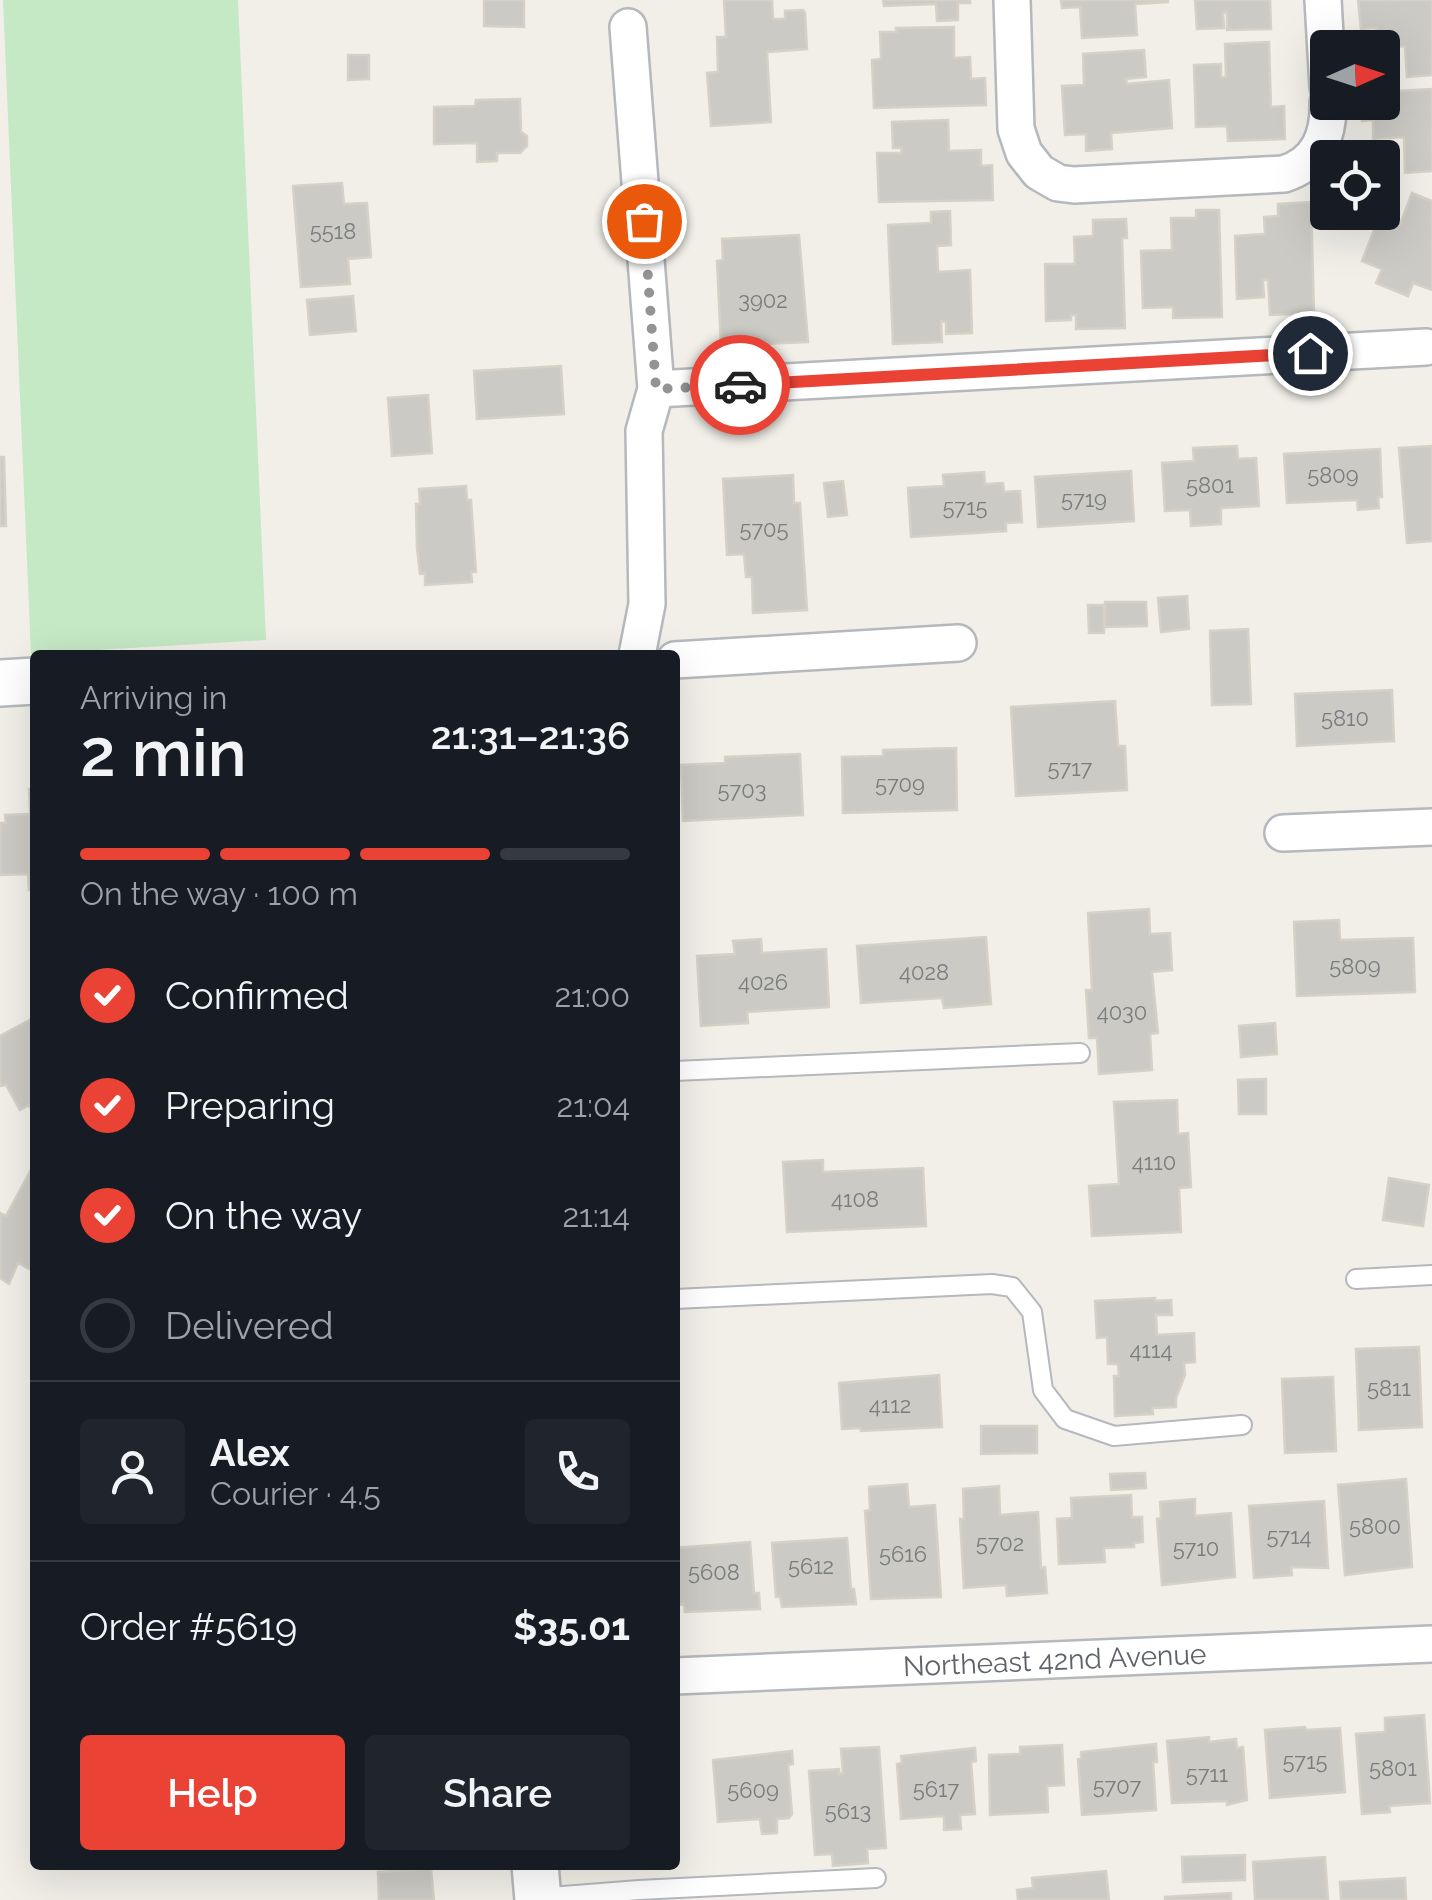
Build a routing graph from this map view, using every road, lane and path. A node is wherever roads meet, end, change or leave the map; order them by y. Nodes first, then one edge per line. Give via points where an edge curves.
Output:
1 (1012, 0) edge
2 (1323, 0) edge
3 (628, 26) dead end
4 (1325, 30) edge
5 (1327, 120) edge
6 (1426, 347) dead end
7 (656, 389) junction
8 (958, 643) dead end
9 (638, 650) edge
10 (680, 660) edge
11 (30, 680) edge
12 (0, 683) edge
13 (1432, 827) edge
14 (1283, 833) dead end
15 (1080, 1052) dead end
16 (680, 1070) edge
17 (1432, 1275) edge
18 (1356, 1279) dead end
19 (680, 1299) edge
20 (1242, 1426) dead end
21 (1432, 1644) edge
22 (680, 1676) edge
23 (876, 1878) dead end
24 (537, 1888) edge

1 - 5 street via 1016,129 1030,163 1058,183 1284,174 1316,154
2 - 4 street
3 - 7 street
6 - 7 street
7 - 9 street via 644,431 647,604
8 - 10 street
11 - 12 street
13 - 14 street
15 - 16 lane
17 - 18 lane
19 - 20 lane via 1012,1287 1032,1312 1044,1390 1065,1419 1114,1436
21 - 22 street, Northeast 42nd Avenue
23 - 24 lane via 639,1890

